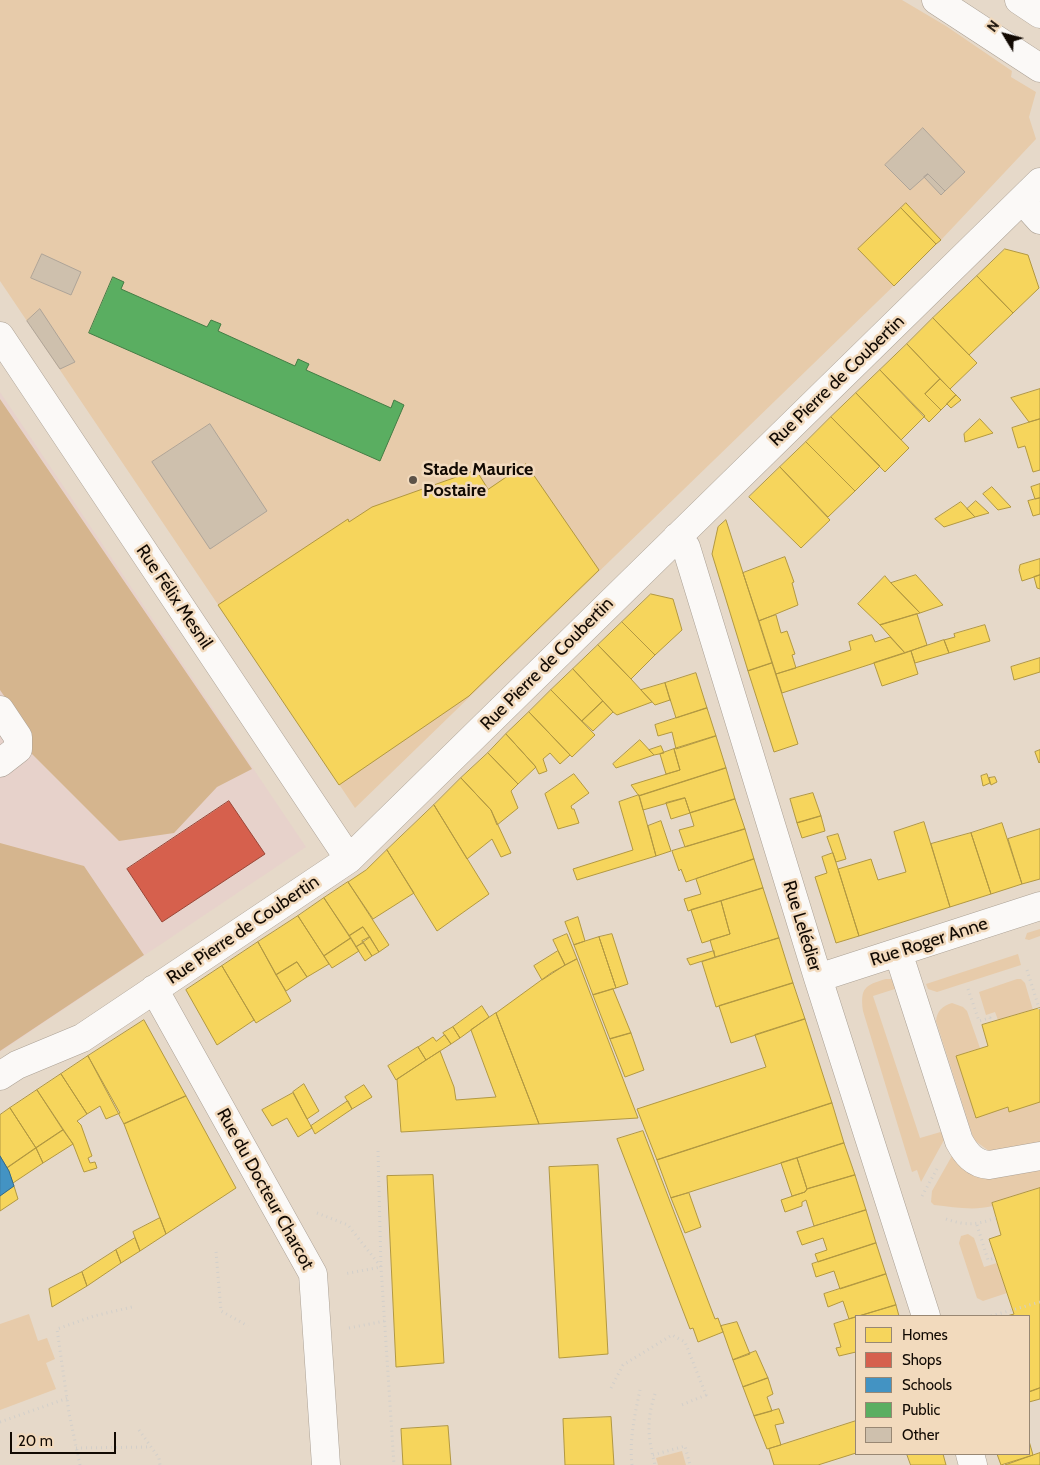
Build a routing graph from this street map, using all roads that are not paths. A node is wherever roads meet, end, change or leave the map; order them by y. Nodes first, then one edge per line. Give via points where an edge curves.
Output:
1 (936, 0) edge
2 (1020, 0) edge
3 (1040, 14) edge
4 (1040, 68) edge
5 (1034, 201) edge
6 (0, 336) edge
7 (677, 537) junction
8 (0, 710) edge
9 (0, 764) edge
10 (349, 859) junction
11 (1040, 906) edge
12 (898, 952) junction
13 (818, 978) junction
14 (154, 989) junction
15 (0, 1076) edge
16 (1040, 1156) edge
17 (926, 1315) edge
18 (326, 1465) edge

1 - 4 street
2 - 3 street
5 - 7 street, Rue Pierre de Coubertin
6 - 10 street, Rue Félix Mesnil
7 - 10 street, Rue Pierre de Coubertin
7 - 13 street, Rue Lelédier via 686,547
8 - 9 street via 18,737 18,749
10 - 14 street, Rue Pierre de Coubertin
11 - 12 street, Rue Roger Anne
12 - 13 street, Rue Roger Anne
12 - 16 street via 963,1149 982,1165
13 - 17 street, Rue Lelédier
14 - 15 street, Rue Pierre de Coubertin via 82,1038 17,1065
14 - 18 street, Rue du Docteur Charcot via 313,1274

